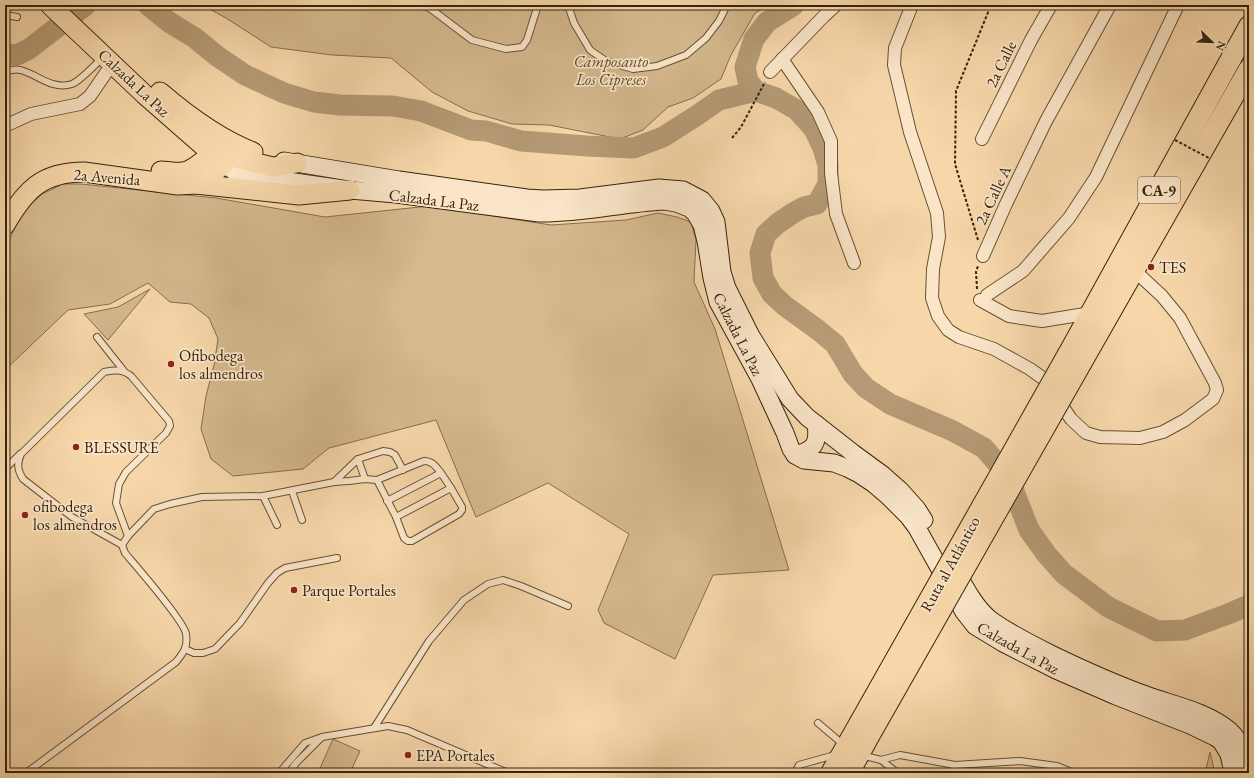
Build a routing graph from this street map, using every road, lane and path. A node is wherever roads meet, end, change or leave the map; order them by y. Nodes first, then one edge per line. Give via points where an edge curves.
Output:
1 (50, 5) edge
2 (67, 5) edge
3 (423, 5) edge
4 (538, 5) edge
5 (568, 5) edge
6 (727, 5) edge
7 (836, 5) edge
8 (912, 5) edge
9 (991, 5) edge
10 (1051, 5) edge
11 (1110, 5) edge
12 (1178, 5) edge
13 (5, 15) edge
14 (17, 17) dead end
15 (1249, 26) edge
16 (89, 34) junction
17 (782, 59) junction
18 (108, 60) junction
19 (1249, 69) edge
20 (770, 72) joint
21 (5, 73) edge
22 (5, 126) edge
23 (732, 138) dead end
24 (982, 139) dead end
25 (1175, 140) dead end
26 (271, 157) joint
27 (1209, 158) dead end
28 (218, 159) junction
29 (297, 163) junction
30 (196, 184) junction
31 (350, 190) junction
32 (5, 203) edge
33 (5, 225) edge
34 (983, 256) junction
35 (854, 263) dead end
36 (1135, 270) junction
37 (983, 298) junction
38 (1091, 313) junction
39 (97, 337) dead end
40 (1075, 358) junction
41 (124, 371) junction
42 (816, 424) junction
43 (21, 454) junction
44 (794, 454) junction
45 (358, 459) junction
46 (5, 469) edge
47 (403, 470) junction
48 (441, 473) junction
49 (364, 479) junction
50 (377, 480) junction
51 (334, 482) junction
52 (451, 488) junction
53 (292, 491) junction
54 (262, 496) junction
55 (387, 501) junction
56 (396, 517) junction
57 (302, 520) dead end
58 (277, 525) dead end
59 (128, 536) junction
60 (122, 545) junction
61 (337, 558) dead end
62 (568, 606) dead end
63 (185, 649) junction
64 (818, 723) dead end
65 (374, 728) junction
66 (322, 737) junction
67 (1227, 738) junction
68 (881, 760) junction
69 (841, 762) edge
70 (955, 765) junction
71 (26, 773) edge
72 (279, 773) edge
73 (288, 773) edge
74 (508, 773) edge
75 (795, 773) edge
76 (902, 773) edge
77 (952, 773) edge
78 (1074, 773) edge
79 (1233, 773) edge
80 (1249, 773) edge

1 - 16 main road, Calzada La Paz
2 - 16 main road, Calzada La Paz
3 - 4 lane via 472,40 506,49 522,47 527,40
5 - 6 lane via 574,23 590,50 606,61 633,68 657,66 686,55 706,38
7 - 17 street
8 - 36 street via 895,48 894,66 910,132 937,213 939,238 933,269 932,298 938,316 948,330 959,337 994,350 1044,379 1071,419 1086,432 1100,437 1140,438 1163,432 1185,420 1213,399 1215,383 1180,318
9 - 34 path via 956,91 955,164
10 - 24 street, 2a Calle
11 - 34 street, 2a Calle A via 1046,121
12 - 37 street via 1096,177 1069,218 1023,271
13 - 14 lane
15 - 38 highway, CA-9
16 - 18 main road, Calzada La Paz
16 - 26 main road, Calzada La Paz via 186,113 236,145
17 - 20 street
17 - 35 street via 818,112 831,142 831,173 836,214
18 - 21 lane via 73,84 59,86 25,71 16,69
18 - 22 street via 90,96 80,104 31,114
18 - 28 main road, Calzada La Paz
19 - 36 highway, CA-9
20 - 23 path via 741,127
25 - 27 path, bridge
26 - 29 main road, Calzada La Paz
28 - 29 main road via 219,152 222,152 273,167
28 - 30 main road via 211,175
28 - 31 main road, Calzada La Paz via 234,171 246,175
28 - 32 main road, 2a Avenida via 184,172 66,159 37,170 21,183
29 - 42 main road, Calzada La Paz via 414,183 543,199 580,198 659,188 683,190 693,194 705,203 716,222 724,280 751,336 790,399
30 - 31 main road, 2a Avenida via 299,195
30 - 33 main road, 2a Avenida via 178,185 84,172 62,174 44,179 35,186 20,202
31 - 44 main road, Calzada La Paz via 539,213 664,201 676,202 689,208 698,217 704,230 718,302 760,379
34 - 37 path via 976,272 977,292
36 - 40 highway, CA-9
37 - 38 street via 1009,316 1042,320
38 - 40 highway, CA-9
39 - 41 lane
40 - 69 highway, Ruta al Atlántico, bridge via 865,727
41 - 43 lane via 104,372
41 - 59 lane via 169,421 170,426 126,472 119,484 116,502
42 - 44 main road via 817,439 814,445 809,450
42 - 67 main road, Calzada La Paz via 883,475 917,509 973,599 990,619 1070,664 1134,691 1208,717 1223,726
43 - 46 lane
43 - 60 lane via 18,472 23,479 72,517
44 - 67 main road, Calzada La Paz via 804,460 834,463 847,468 867,479 888,496 917,528 964,612 980,630 1056,670 1203,731
45 - 47 lane via 383,451 390,452 395,455
45 - 49 lane
45 - 51 lane
47 - 48 lane via 429,461
47 - 50 lane
48 - 52 lane
48 - 55 lane
49 - 50 lane
49 - 51 lane
50 - 55 lane
51 - 53 lane
52 - 56 lane
52 - 56 lane via 462,510 412,541 404,538
53 - 54 lane
53 - 57 lane
54 - 58 lane
54 - 59 lane via 202,497 170,504 154,510
55 - 56 lane
59 - 60 lane
60 - 63 lane via 125,553 177,616 186,632
61 - 63 lane via 285,568 268,583 240,623 215,649 203,654
62 - 65 lane via 503,580 488,584 464,600 429,641
63 - 71 lane via 176,662
64 - 69 lane
65 - 66 lane
65 - 74 lane via 388,726 407,730
66 - 72 lane via 305,743
66 - 73 lane
67 - 79 main road, Calzada La Paz
67 - 80 main road, Calzada La Paz via 1237,738 1244,749
68 - 69 lane
68 - 70 lane via 900,755
68 - 76 lane
69 - 75 lane via 799,765
70 - 77 lane
70 - 78 lane via 1020,761 1057,766

